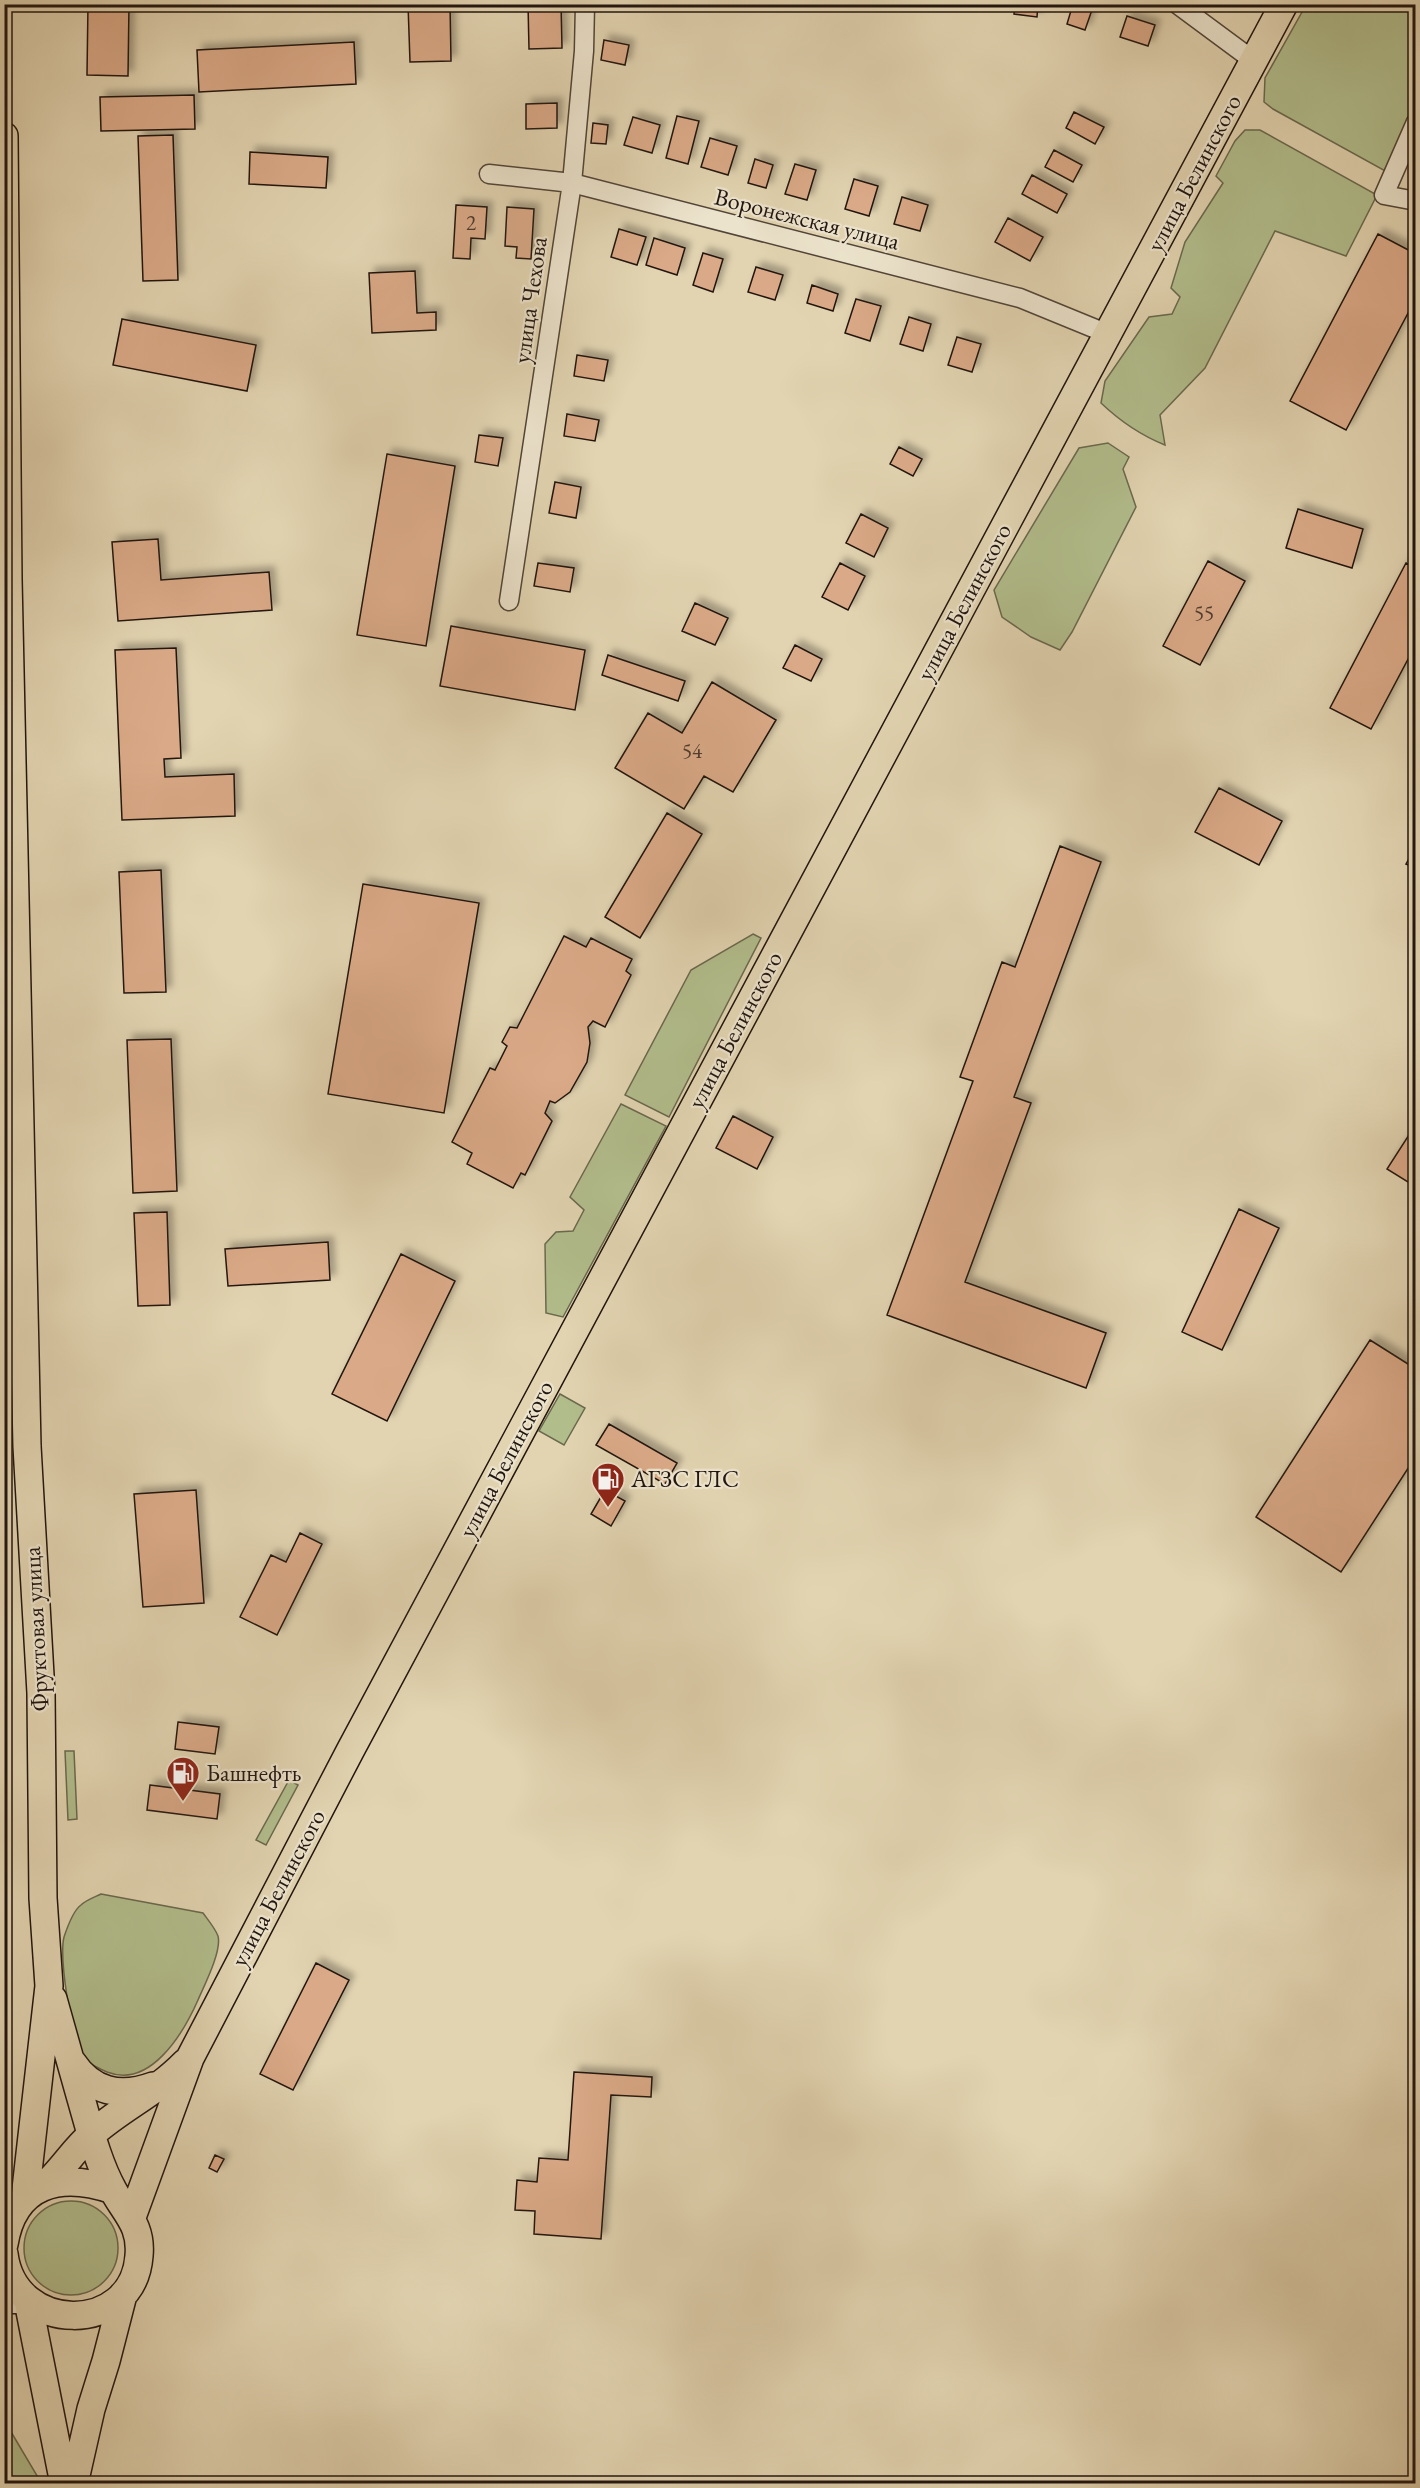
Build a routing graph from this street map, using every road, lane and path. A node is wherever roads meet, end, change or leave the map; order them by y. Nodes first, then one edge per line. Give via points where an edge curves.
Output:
1 (585, 4) edge
2 (1177, 4) edge
3 (1284, 4) edge
4 (1254, 61) junction
5 (1416, 122) edge
6 (4, 136) edge
7 (489, 174) dead end
8 (572, 183) junction
9 (1416, 201) edge
10 (1108, 334) junction
11 (6, 476) edge
12 (509, 601) dead end
13 (49, 1986) junction
14 (189, 2058) junction
15 (70, 2060) junction
16 (168, 2080) junction
17 (91, 2134) junction
18 (113, 2190) junction
19 (24, 2197) edge
20 (132, 2217) junction
21 (4, 2244) edge
22 (4, 2254) edge
23 (123, 2295) junction
24 (16, 2301) edge
25 (64, 2484) edge
26 (74, 2484) edge

1 - 8 street, улица Чехова
2 - 4 street
3 - 4 main road, улица Белинского
4 - 10 main road, улица Белинского
5 - 9 street via 1384,195
6 - 11 main road, Фруктовая улица
7 - 8 street, Воронежская улица
8 - 10 street, Воронежская улица via 1020,298
8 - 12 street, улица Чехова
10 - 14 main road, улица Белинского
11 - 13 main road, Фруктовая улица via 27,1446 41,1693 43,1898
13 - 15 main road
13 - 19 main road
14 - 16 main road, улица Белинского
14 - 20 main road, улица Белинского
15 - 16 main road via 89,2082 119,2093 136,2092
15 - 17 main road
16 - 17 main road, улица Белинского
17 - 18 main road
17 - 19 main road, улица Белинского via 68,2161
18 - 19 main road via 66,2181
18 - 20 main road
19 - 21 main road via 10,2221
20 - 23 main road via 140,2256
22 - 24 main road
23 - 24 main road via 90,2314 71,2316
23 - 26 main road via 90,2409
24 - 25 main road

